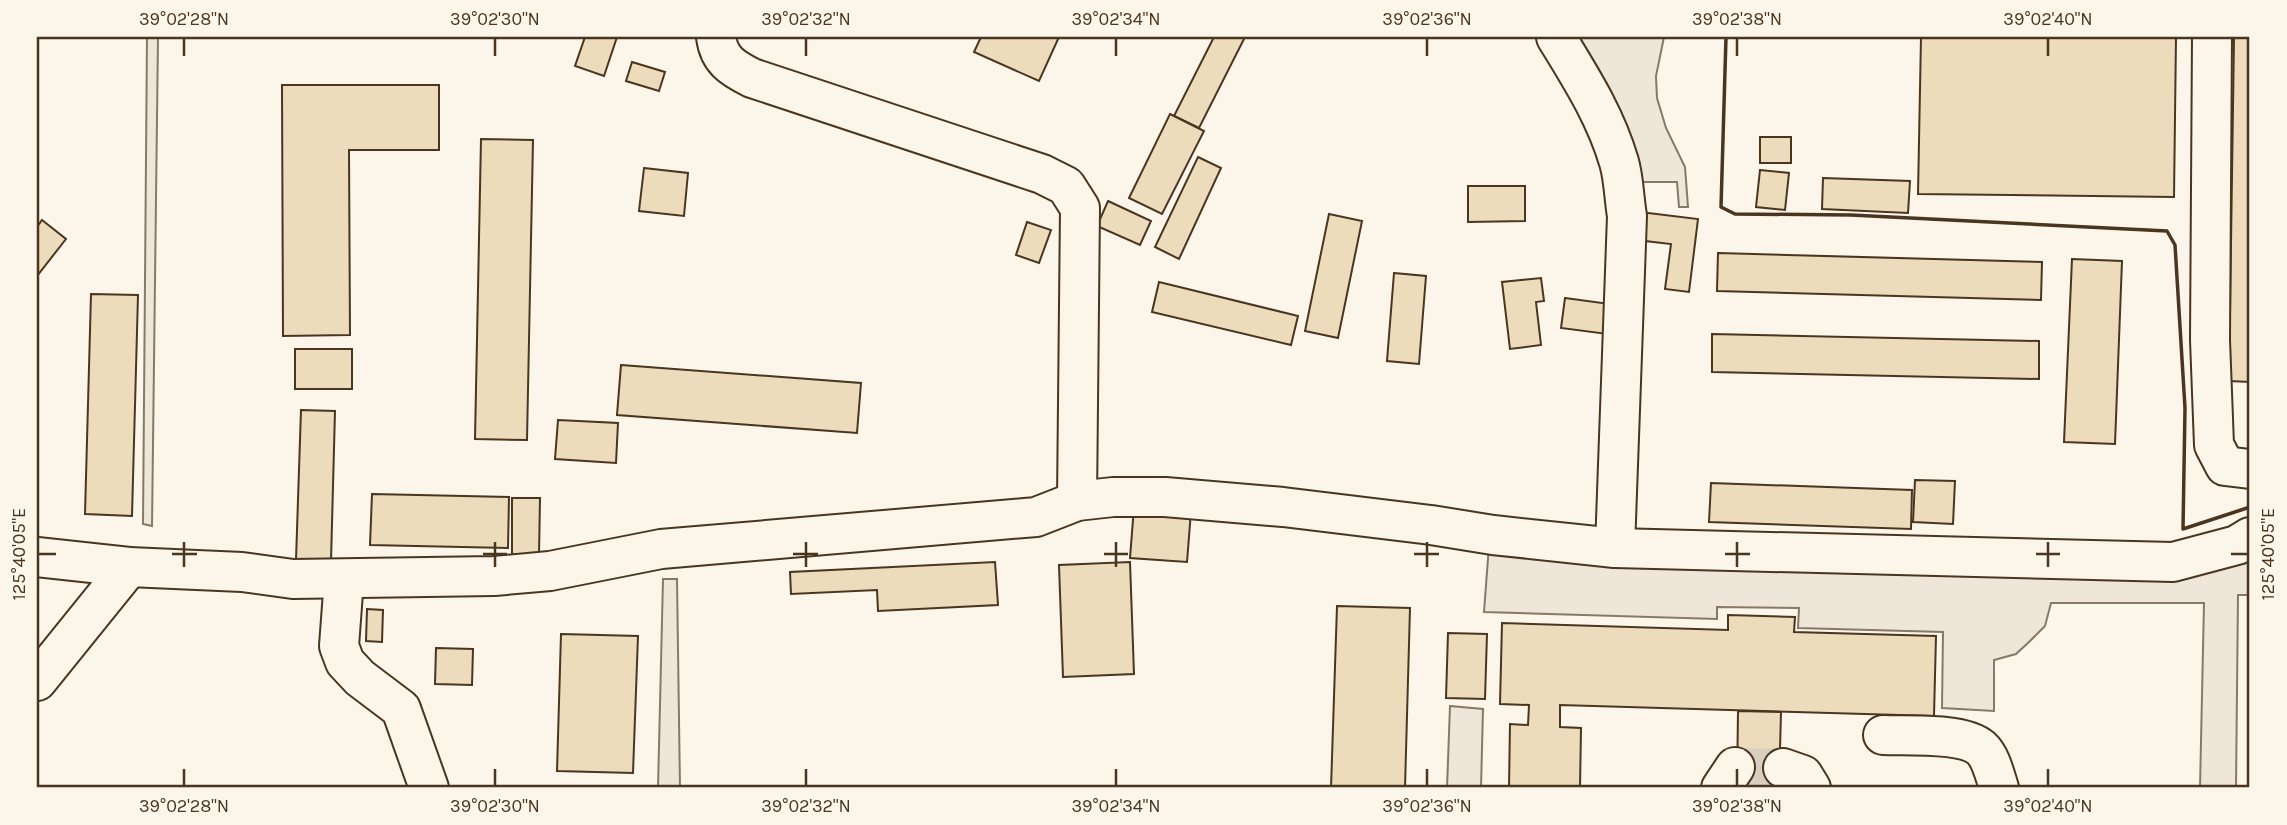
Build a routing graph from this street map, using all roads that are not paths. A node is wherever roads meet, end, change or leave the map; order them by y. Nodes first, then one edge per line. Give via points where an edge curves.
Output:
1 (716, 37) edge
2 (1556, 37) edge
3 (2212, 37) edge
4 (2250, 469) edge
5 (1077, 501) junction
6 (2250, 537) edge
7 (1615, 548) junction
8 (37, 557) edge
9 (129, 567) junction
10 (344, 579) junction
11 (37, 681) edge
12 (1883, 736) dead end
13 (429, 788) edge
14 (1998, 788) edge

1 - 5 street via 728,66 752,78 1042,173 1066,186 1080,208
2 - 7 street via 1594,98 1609,134 1620,165 1627,216
3 - 4 street via 2214,445 2225,466
5 - 7 street via 1165,497 1283,507
5 - 10 street via 1036,517 661,549 551,571
6 - 7 street via 2173,562
8 - 9 street
9 - 10 street
9 - 11 street
10 - 13 street via 339,646 345,662 401,709
12 - 14 street via 1970,741 1982,748

